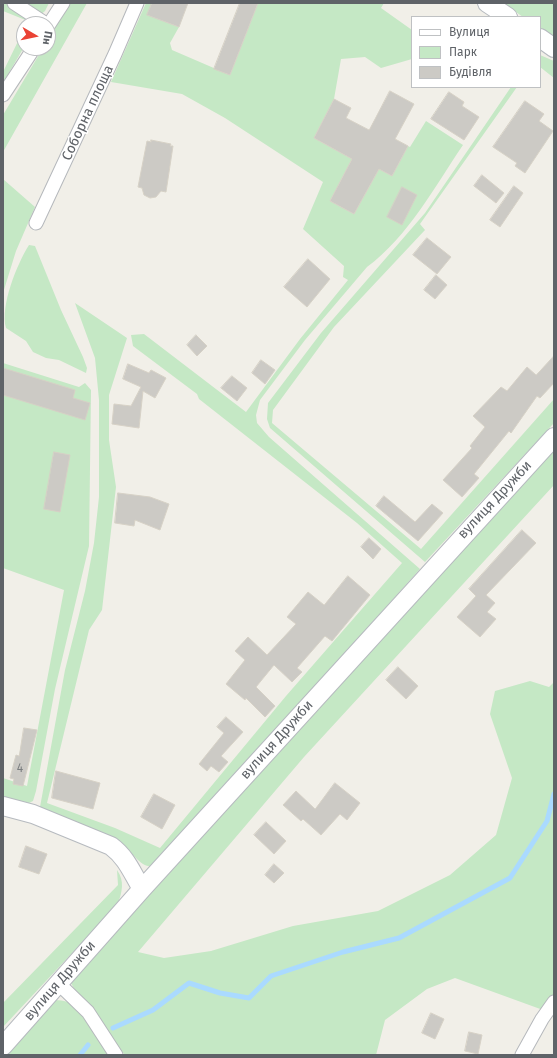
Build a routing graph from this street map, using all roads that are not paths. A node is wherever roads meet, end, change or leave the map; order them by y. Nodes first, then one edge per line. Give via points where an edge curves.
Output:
1 (14, 3) edge
2 (63, 3) edge
3 (137, 3) edge
4 (487, 3) edge
5 (34, 16) edge
6 (54, 16) edge
7 (506, 16) edge
8 (541, 39) edge
9 (554, 48) edge
10 (29, 56) edge
11 (3, 95) edge
12 (36, 223) dead end
13 (554, 437) edge
14 (3, 806) edge
15 (142, 888) junction
16 (58, 983) junction
17 (554, 1002) edge
18 (3, 1046) edge
19 (116, 1055) edge
20 (522, 1055) edge

1 - 5 street
2 - 6 street
3 - 12 street, Соборна площа
4 - 7 street
8 - 9 street
10 - 11 street
13 - 15 street, вулиця Дружби
14 - 15 street via 33,814 111,846 130,864
15 - 16 street, вулиця Дружби
16 - 18 street, вулиця Дружби
16 - 19 street via 88,1012
17 - 20 street

